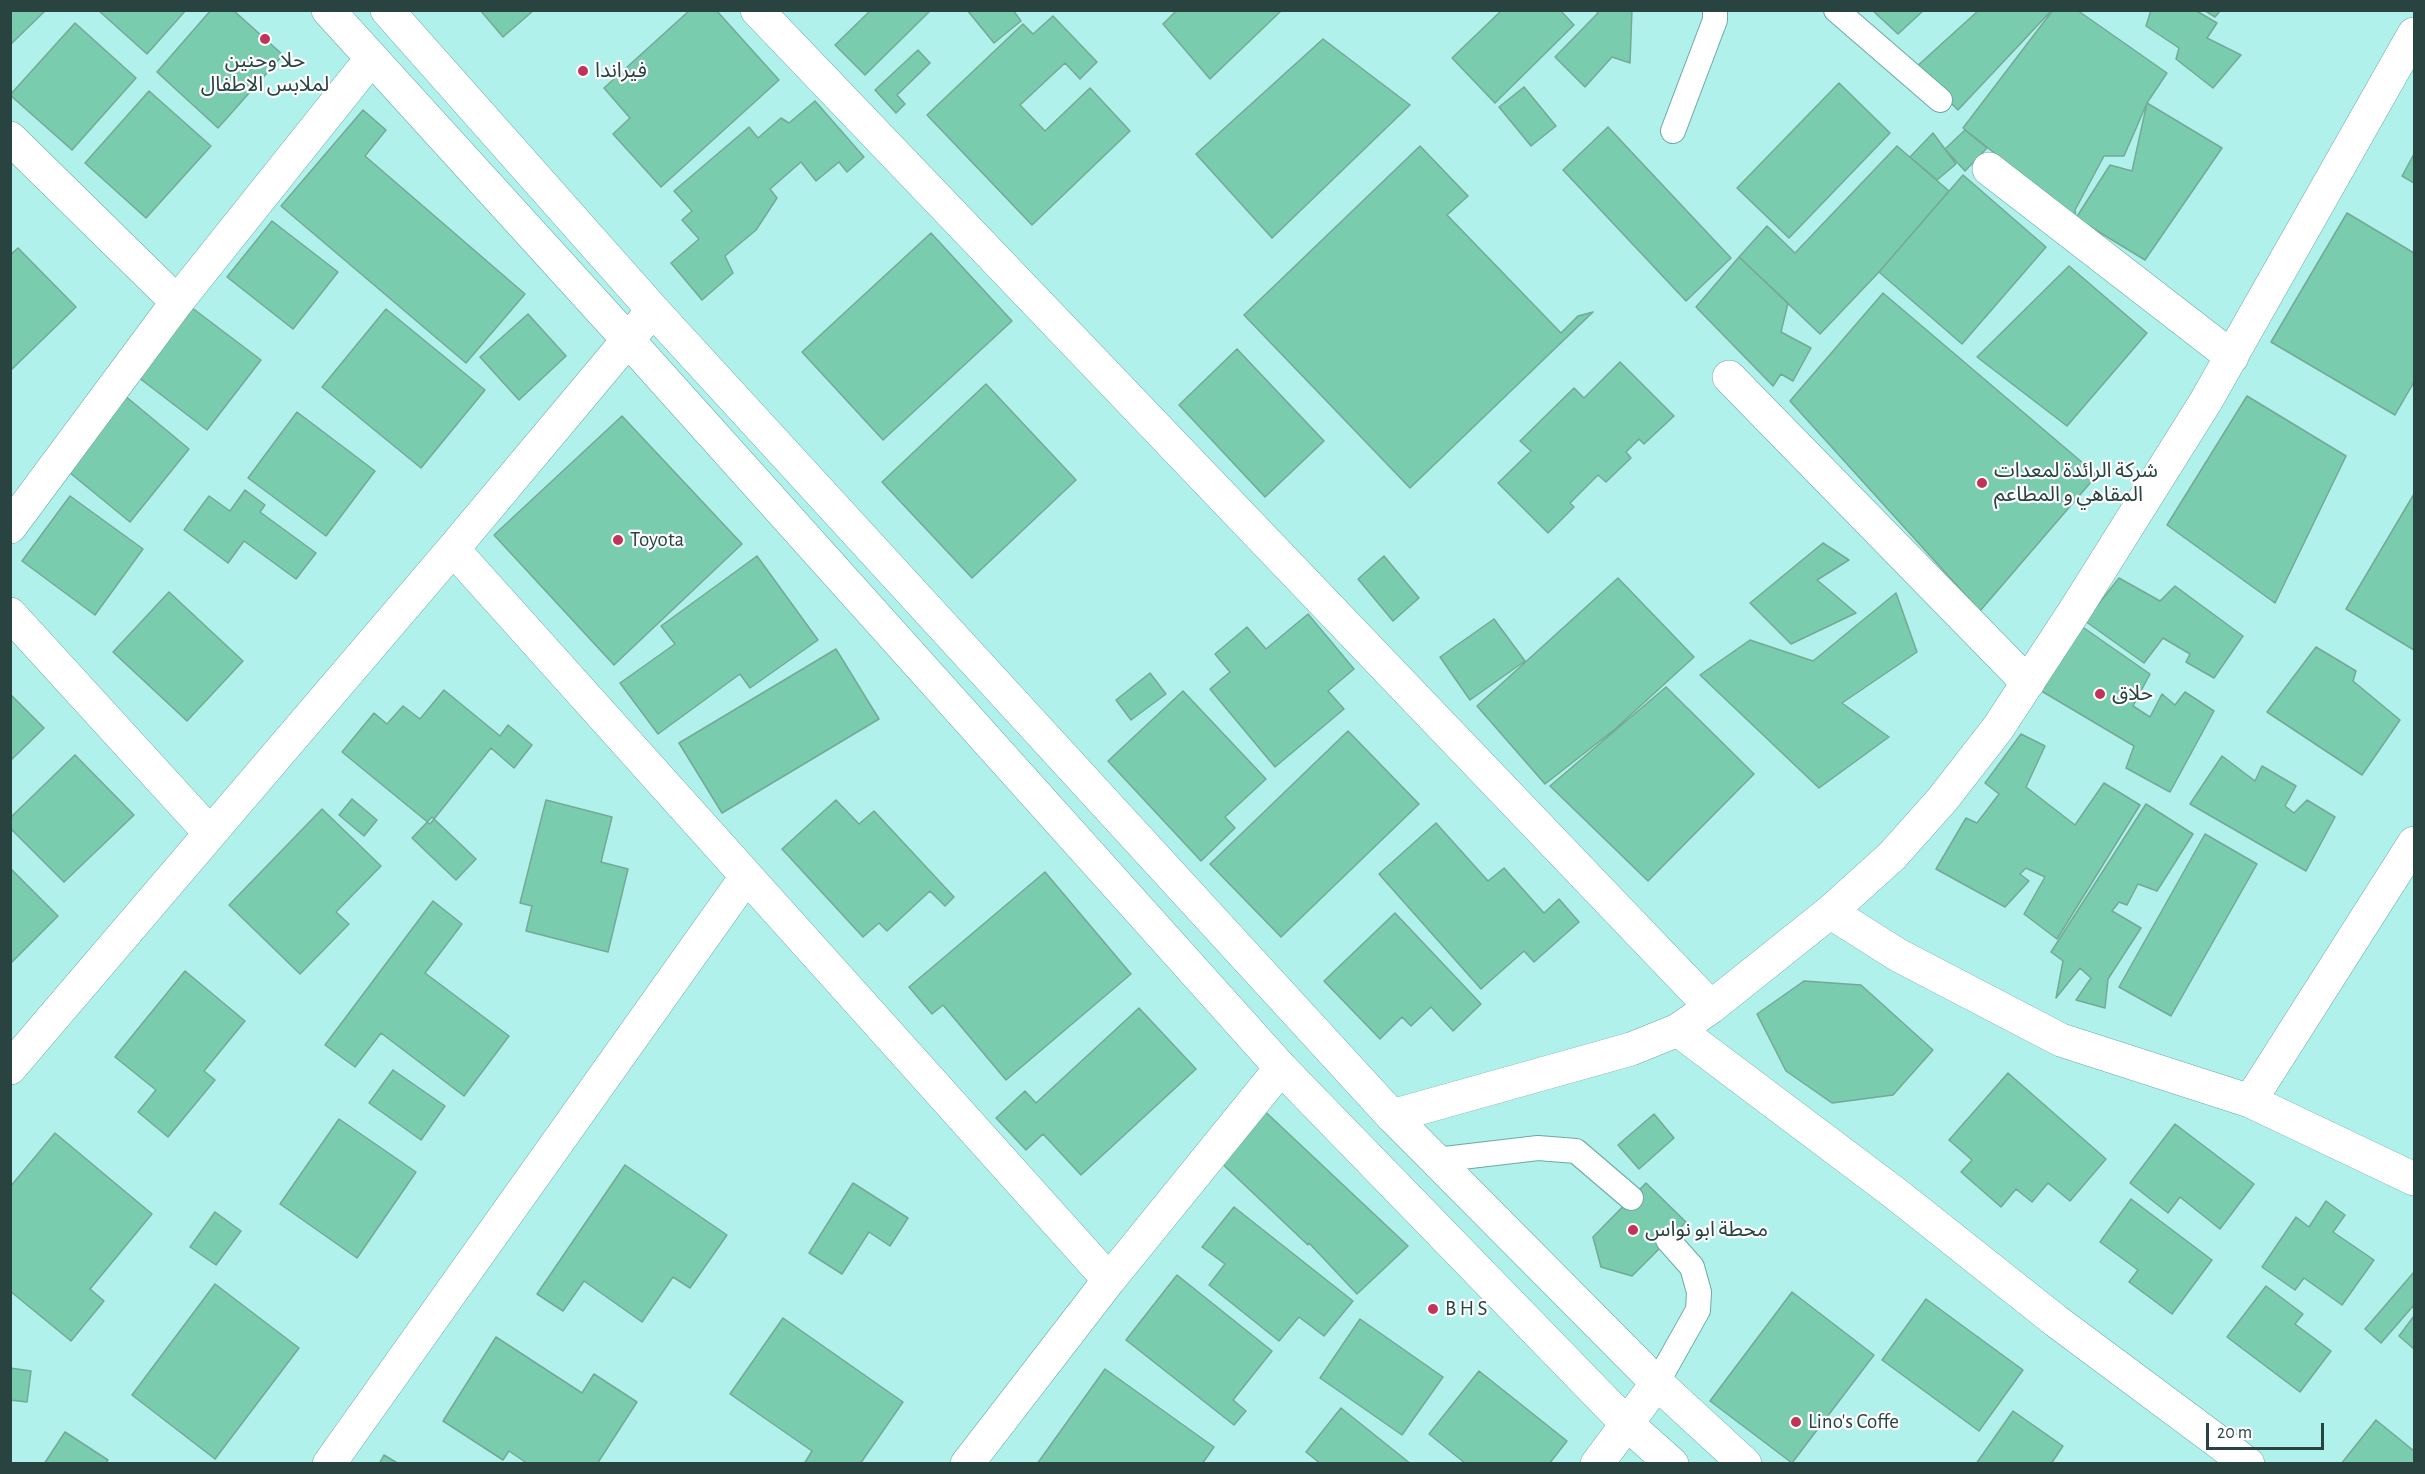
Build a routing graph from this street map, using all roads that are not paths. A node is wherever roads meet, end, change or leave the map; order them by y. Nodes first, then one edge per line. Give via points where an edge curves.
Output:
1 (328, 10) edge
2 (387, 10) edge
3 (757, 10) edge
4 (1715, 10) edge
5 (1836, 10) edge
6 (2415, 34) edge
7 (371, 59) junction
8 (1940, 100) dead end
9 (1673, 130) dead end
10 (10, 138) edge
11 (1989, 169) dead end
12 (177, 302) junction
13 (653, 310) junction
14 (628, 341) junction
15 (2232, 357) junction
16 (1729, 376) dead end
17 (10, 527) edge
18 (453, 549) junction
19 (10, 614) edge
20 (2028, 682) junction
21 (210, 833) junction
22 (2415, 843) edge
23 (746, 877) junction
24 (1830, 912) junction
25 (1711, 1007) junction
26 (1678, 1030) junction
27 (10, 1068) edge
28 (1281, 1068) junction
29 (2250, 1101) junction
30 (1392, 1116) junction
31 (1436, 1160) junction
32 (2415, 1179) edge
33 (1631, 1198) dead end
34 (1668, 1240) dead end
35 (1109, 1280) junction
36 (1657, 1383) junction
37 (1626, 1423) junction
38 (329, 1464) edge
39 (967, 1464) edge
40 (1597, 1464) edge
41 (1672, 1464) edge
42 (1744, 1464) edge
43 (2248, 1464) edge

1 - 7 street
2 - 13 street
3 - 25 street
4 - 9 lane via 1715,20
5 - 8 lane
6 - 15 street
7 - 12 street
7 - 14 street
10 - 12 street
11 - 15 street
12 - 17 street
13 - 14 street
13 - 30 street
14 - 18 street
14 - 28 street
15 - 20 street
16 - 20 street
18 - 21 street
18 - 23 street
19 - 21 street
20 - 24 street via 1942,800 1892,856
21 - 27 street
22 - 29 street
23 - 35 street
23 - 38 street
24 - 25 street
24 - 29 street via 1898,955 2061,1040
25 - 26 street
26 - 30 street via 1631,1049
26 - 43 street
28 - 35 street
28 - 37 street
29 - 32 street
30 - 31 street
31 - 33 lane via 1538,1148 1576,1151
31 - 36 street
34 - 36 lane via 1692,1267 1699,1292 1698,1310
35 - 39 street
36 - 37 street
36 - 42 street
37 - 40 street
37 - 41 street

